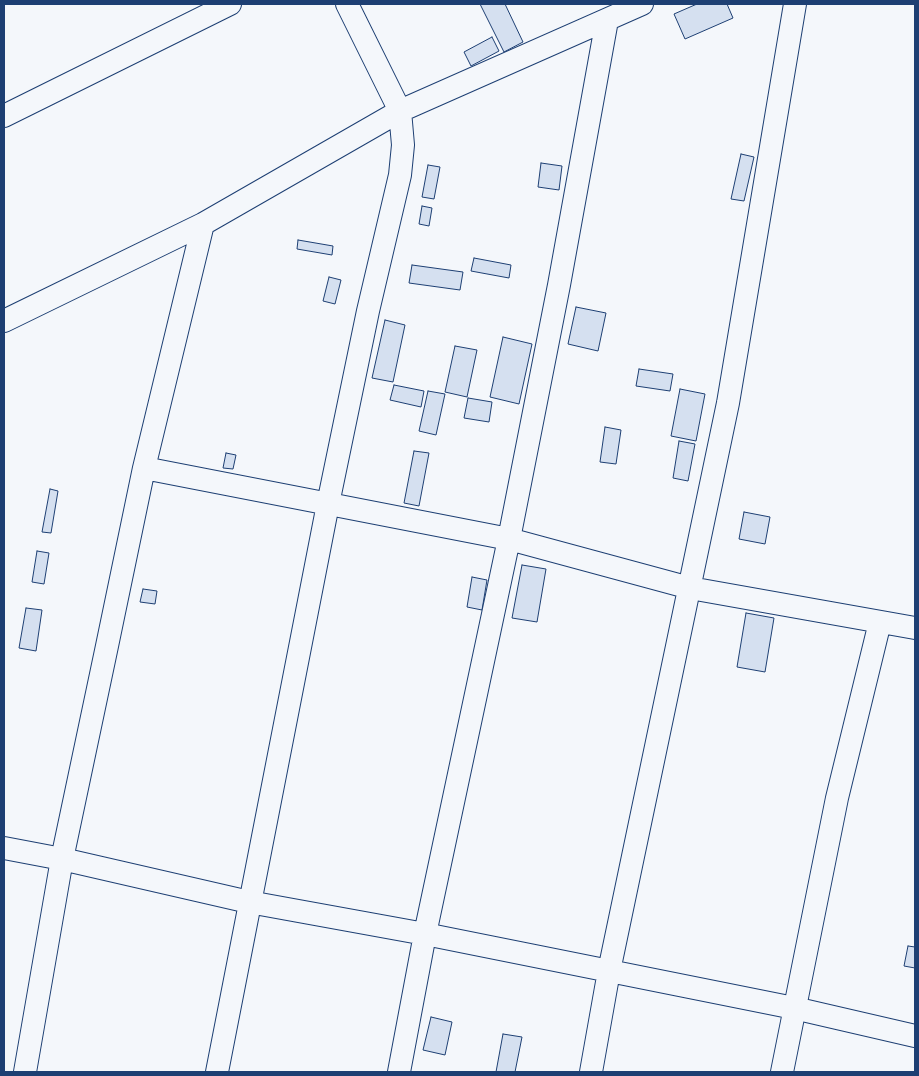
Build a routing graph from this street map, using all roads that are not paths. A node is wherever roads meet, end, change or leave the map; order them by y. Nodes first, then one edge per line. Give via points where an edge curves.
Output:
1 (230, 4) edge
2 (347, 4) edge
3 (642, 4) edge
4 (795, 4) edge
5 (607, 20) junction
6 (400, 111) junction
7 (4, 116) edge
8 (203, 224) junction
9 (4, 321) edge
10 (144, 468) junction
11 (328, 504) junction
12 (509, 539) junction
13 (690, 588) junction
14 (880, 622) junction
15 (915, 628) edge
16 (4, 848) edge
17 (62, 858) junction
18 (249, 902) junction
19 (425, 934) junction
20 (608, 971) junction
21 (794, 1008) junction
22 (915, 1036) edge
23 (25, 1072) edge
24 (217, 1072) edge
25 (399, 1072) edge
26 (591, 1072) edge
27 (782, 1072) edge

1 - 7 street
2 - 6 street
3 - 5 street
4 - 13 street via 742,326
5 - 6 street
5 - 12 street
6 - 8 street
6 - 11 street via 403,145 400,174
8 - 9 street
8 - 10 street
10 - 11 street
10 - 17 street
11 - 12 street
11 - 18 street
12 - 13 street
12 - 19 street
13 - 14 street
13 - 20 street
14 - 15 street
14 - 21 street via 837,798
16 - 17 street
17 - 18 street
17 - 23 street
18 - 19 street
18 - 24 street
19 - 20 street
19 - 25 street
20 - 21 street
20 - 26 street
21 - 22 street
21 - 27 street

